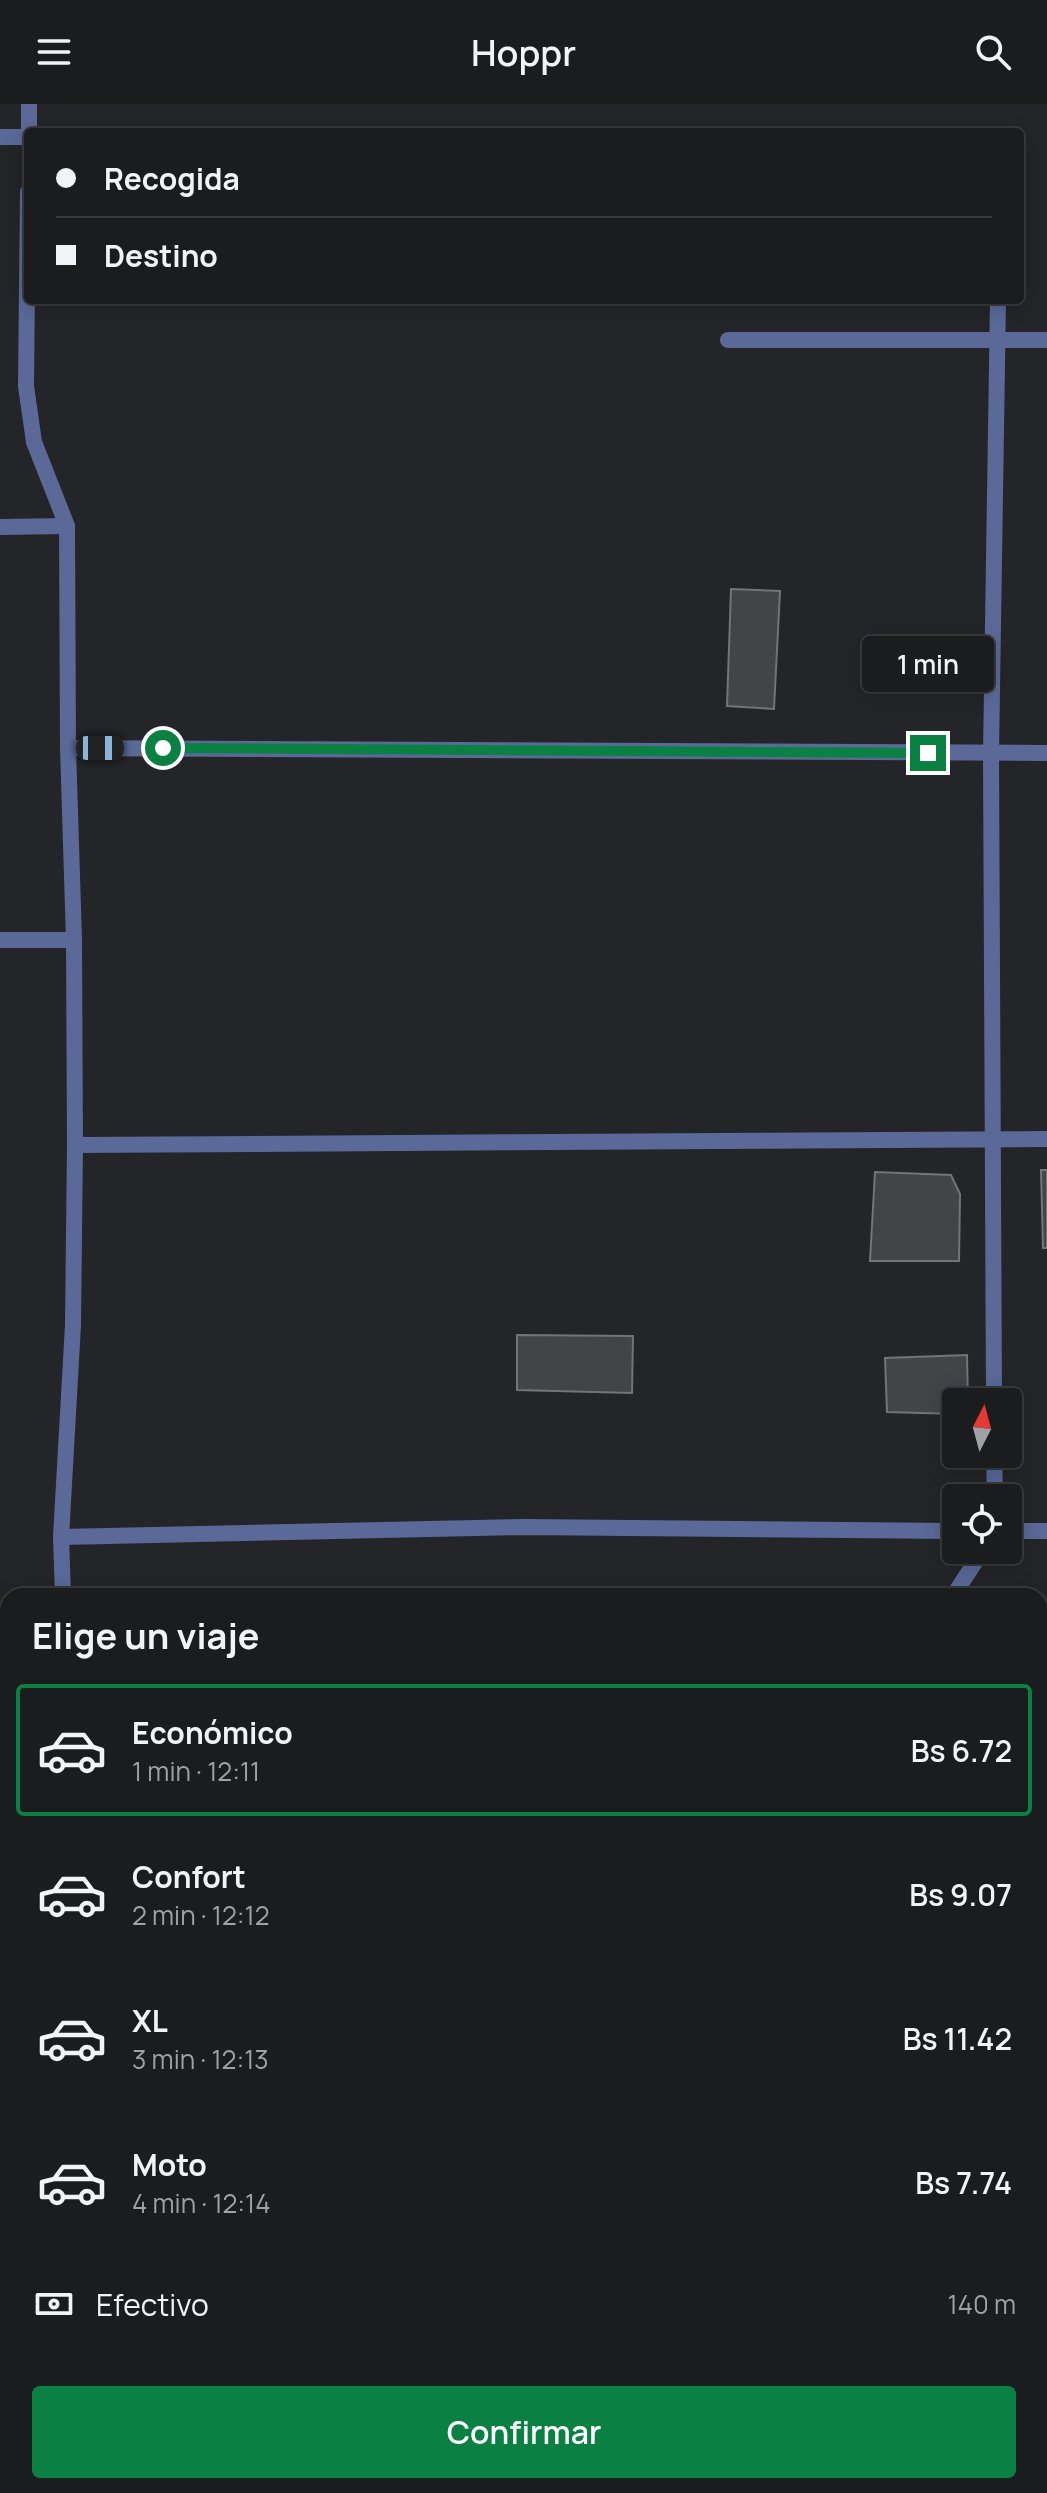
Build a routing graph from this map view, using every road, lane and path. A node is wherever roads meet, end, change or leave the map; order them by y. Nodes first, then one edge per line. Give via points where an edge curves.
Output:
1 (29, 104) edge
2 (28, 128) edge
3 (24, 134) edge
4 (0, 137) edge
5 (27, 304) edge
6 (998, 304) edge
7 (999, 339) junction
8 (728, 340) dead end
9 (1047, 340) edge
10 (67, 526) junction
11 (0, 527) edge
12 (68, 748) junction
13 (1047, 753) edge
14 (991, 754) junction
15 (0, 940) edge
16 (74, 940) junction
17 (992, 1138) junction
18 (1047, 1139) edge
19 (75, 1145) junction
20 (994, 1388) edge
21 (942, 1531) edge
22 (1022, 1531) edge
23 (1047, 1531) edge
24 (61, 1537) junction
25 (974, 1564) edge
26 (63, 1588) edge
27 (958, 1588) edge

1 - 2 street
3 - 4 street
5 - 10 street via 26,386 34,442
6 - 7 street
7 - 8 street
7 - 9 street
7 - 14 street
10 - 11 street
10 - 12 street
12 - 14 street
12 - 16 street
13 - 14 street
14 - 17 street
15 - 16 street
16 - 19 street
17 - 18 street
17 - 19 street
17 - 20 street
19 - 24 street via 73,1325
21 - 24 street via 524,1527
22 - 23 street
24 - 26 street
25 - 27 street

